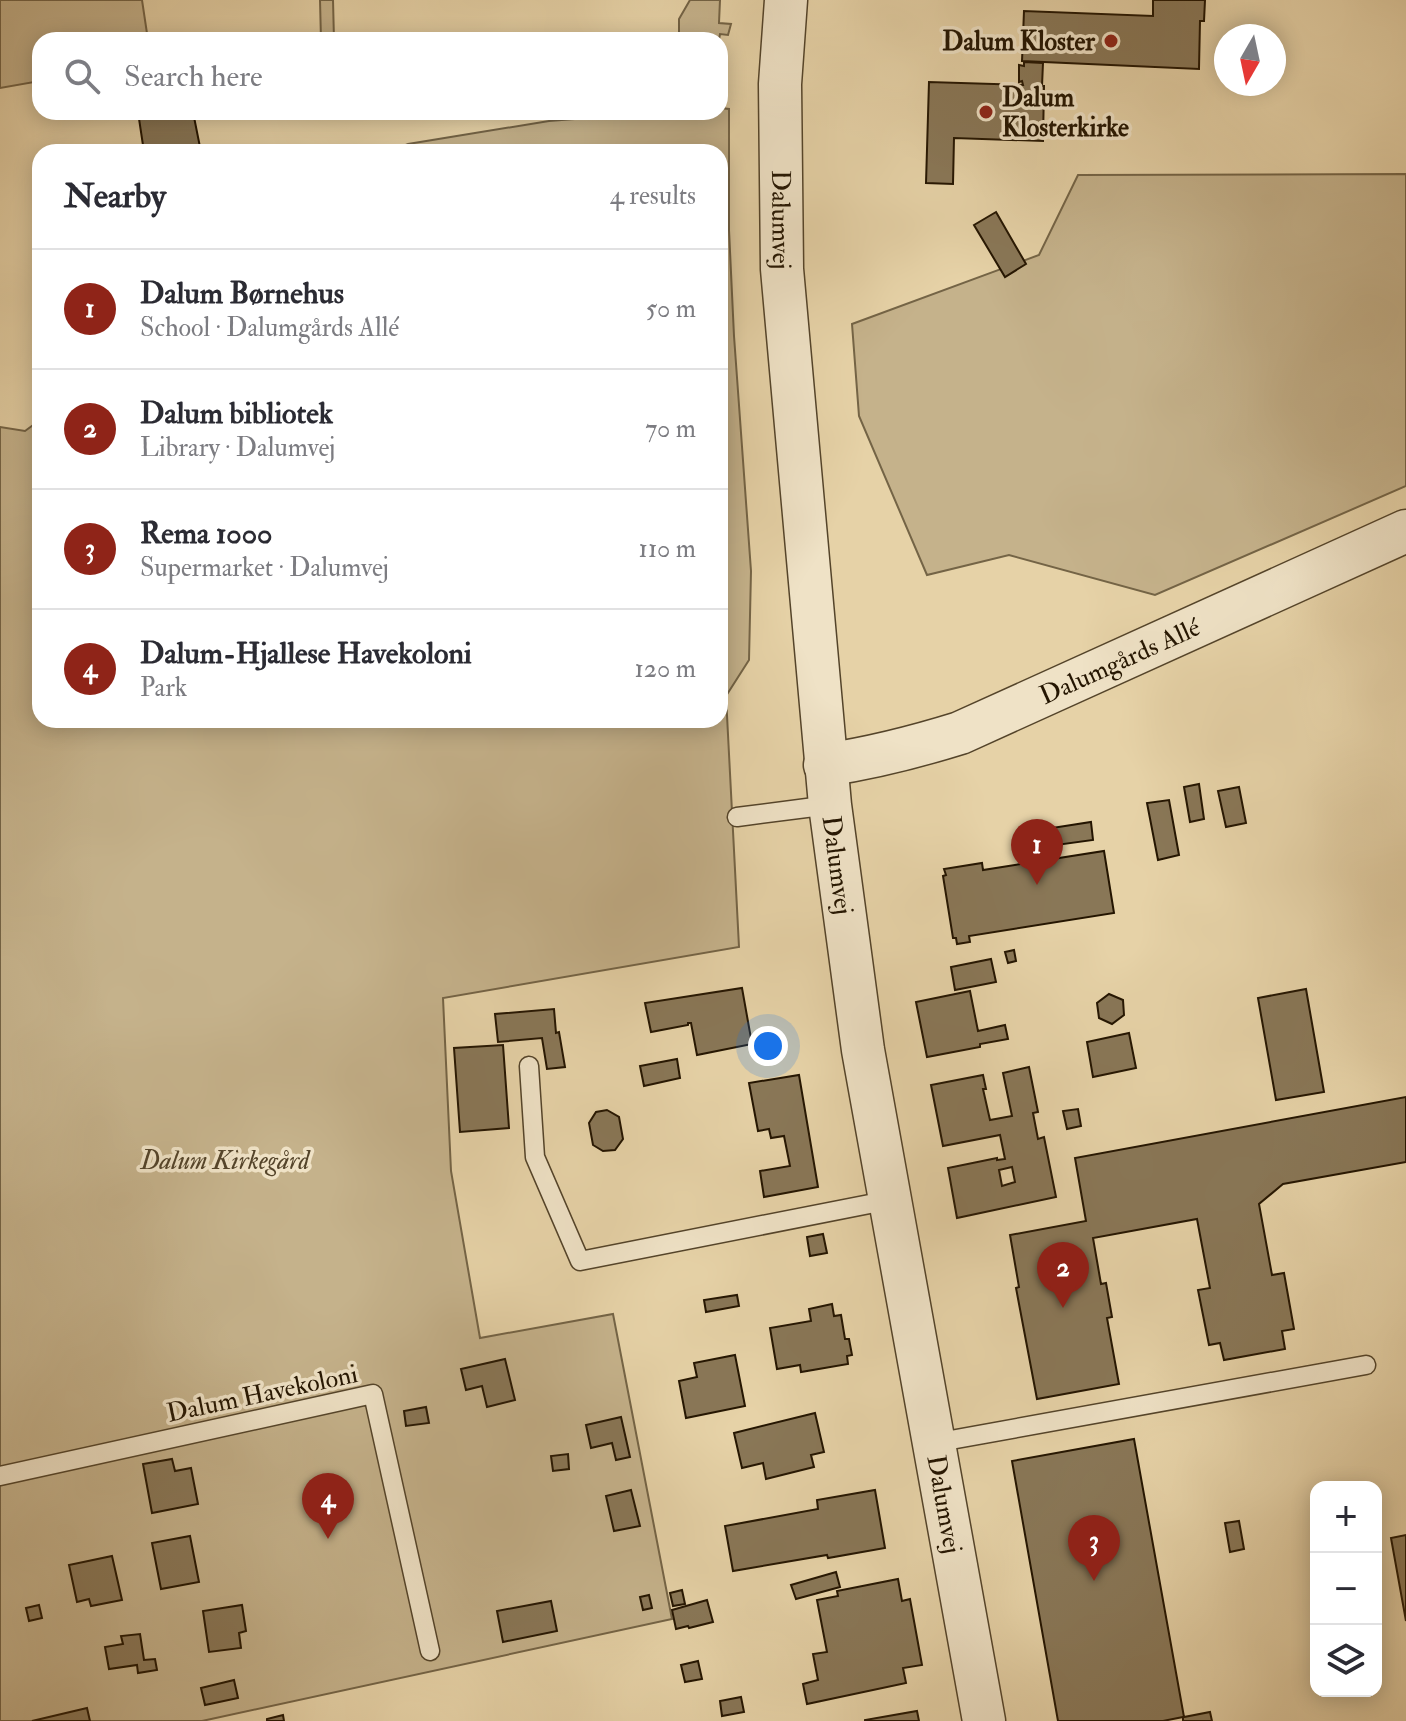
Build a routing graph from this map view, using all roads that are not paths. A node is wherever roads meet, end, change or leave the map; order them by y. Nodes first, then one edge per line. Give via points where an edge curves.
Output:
1 (786, 0) edge
2 (1406, 531) edge
3 (827, 785) junction
4 (737, 817) dead end
5 (529, 1066) dead end
6 (890, 1200) junction
7 (1366, 1365) dead end
8 (934, 1443) junction
9 (0, 1476) edge
10 (430, 1651) dead end
11 (984, 1721) edge

1 - 3 street, Dalumvej via 780,84 782,269
2 - 3 street, Dalumgårds Allé via 960,733 885,755
3 - 4 lane
3 - 6 street, Dalumvej via 863,1050
5 - 6 lane via 535,1157 580,1261
6 - 8 street, Dalumvej
7 - 8 lane
8 - 11 street, Dalumvej
9 - 10 lane, Dalum Havekoloni via 373,1394

